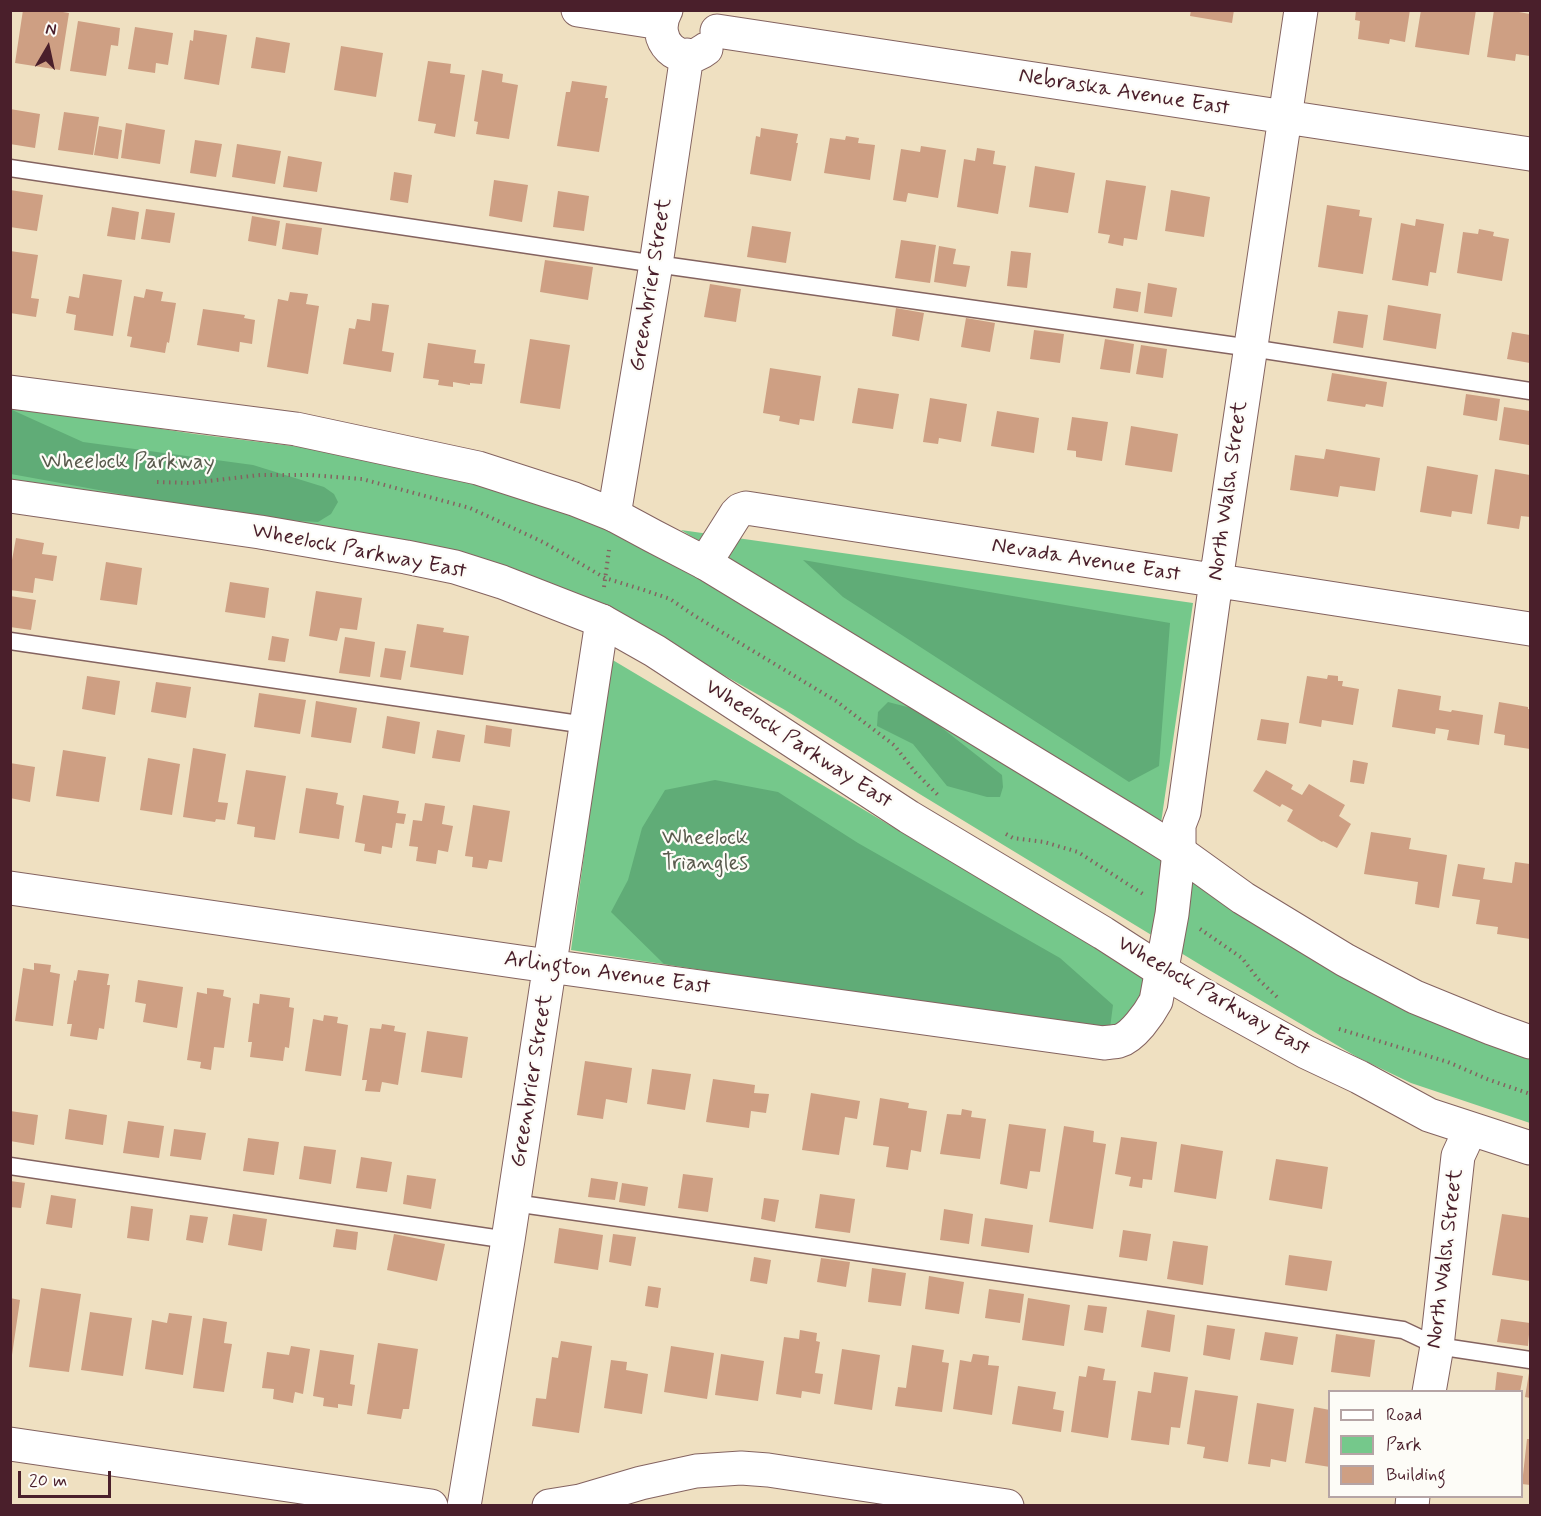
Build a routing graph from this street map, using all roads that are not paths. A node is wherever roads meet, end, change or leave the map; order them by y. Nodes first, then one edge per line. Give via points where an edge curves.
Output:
1 (578, 10) edge
2 (1301, 10) edge
3 (664, 17) edge
4 (714, 21) edge
5 (687, 55) junction
6 (1285, 116) junction
7 (1530, 154) edge
8 (10, 168) edge
9 (656, 264) junction
10 (1251, 348) junction
11 (1530, 391) edge
12 (10, 392) edge
13 (10, 496) edge
14 (614, 515) junction
15 (705, 563) junction
16 (1216, 581) junction
17 (602, 621) junction
18 (1530, 628) edge
19 (10, 641) edge
20 (586, 725) junction
21 (1179, 852) junction
22 (10, 888) edge
23 (550, 966) junction
24 (1162, 971) junction
25 (1530, 1042) edge
26 (1470, 1130) junction
27 (1530, 1148) edge
28 (10, 1166) edge
29 (514, 1203) junction
30 (508, 1240) junction
31 (1437, 1346) junction
32 (1530, 1360) edge
33 (1429, 1390) edge
34 (10, 1444) edge
35 (431, 1506) edge
36 (464, 1506) edge
37 (549, 1506) edge
38 (1007, 1506) edge

1 - 3 street
2 - 6 street, North Walsh Street
3 - 5 street via 660,30 663,40 670,49
4 - 5 street via 716,37 710,46 701,53
4 - 6 street, Nebraska Avenue East
5 - 9 street, Greenbrier Street
6 - 7 street, Nebraska Avenue East
6 - 10 street, North Walsh Street
8 - 9 lane
9 - 10 lane
9 - 14 street, Greenbrier Street
10 - 11 lane
10 - 16 street, North Walsh Street
12 - 14 street via 296,429 478,468
13 - 17 street, Wheelock Parkway East via 406,556 493,579
14 - 15 street
15 - 16 street, Nevada Avenue East via 736,514 746,508
15 - 21 street
16 - 18 street, Nevada Avenue East
16 - 21 street, North Walsh Street via 1179,825
17 - 20 street, Greenbrier Street
17 - 24 street, Wheelock Parkway East via 655,651 909,817
19 - 20 lane
20 - 23 street, Greenbrier Street
21 - 24 street, North Walsh Street
21 - 25 street via 1243,898 1345,960 1415,997
22 - 23 street, Arlington Avenue East
23 - 24 street, Arlington Avenue East via 1104,1043 1121,1041 1138,1027 1156,1001
23 - 29 street, Greenbrier Street
24 - 26 street, Wheelock Parkway East via 1428,1115
26 - 27 street, Wheelock Parkway East
26 - 31 street, North Walsh Street via 1458,1156
28 - 30 lane
29 - 30 street, Greenbrier Street
29 - 31 lane via 1403,1330
30 - 36 street, Greenbrier Street
31 - 32 lane
31 - 33 street, North Walsh Street
34 - 35 street
37 - 38 street via 696,1471 741,1468

